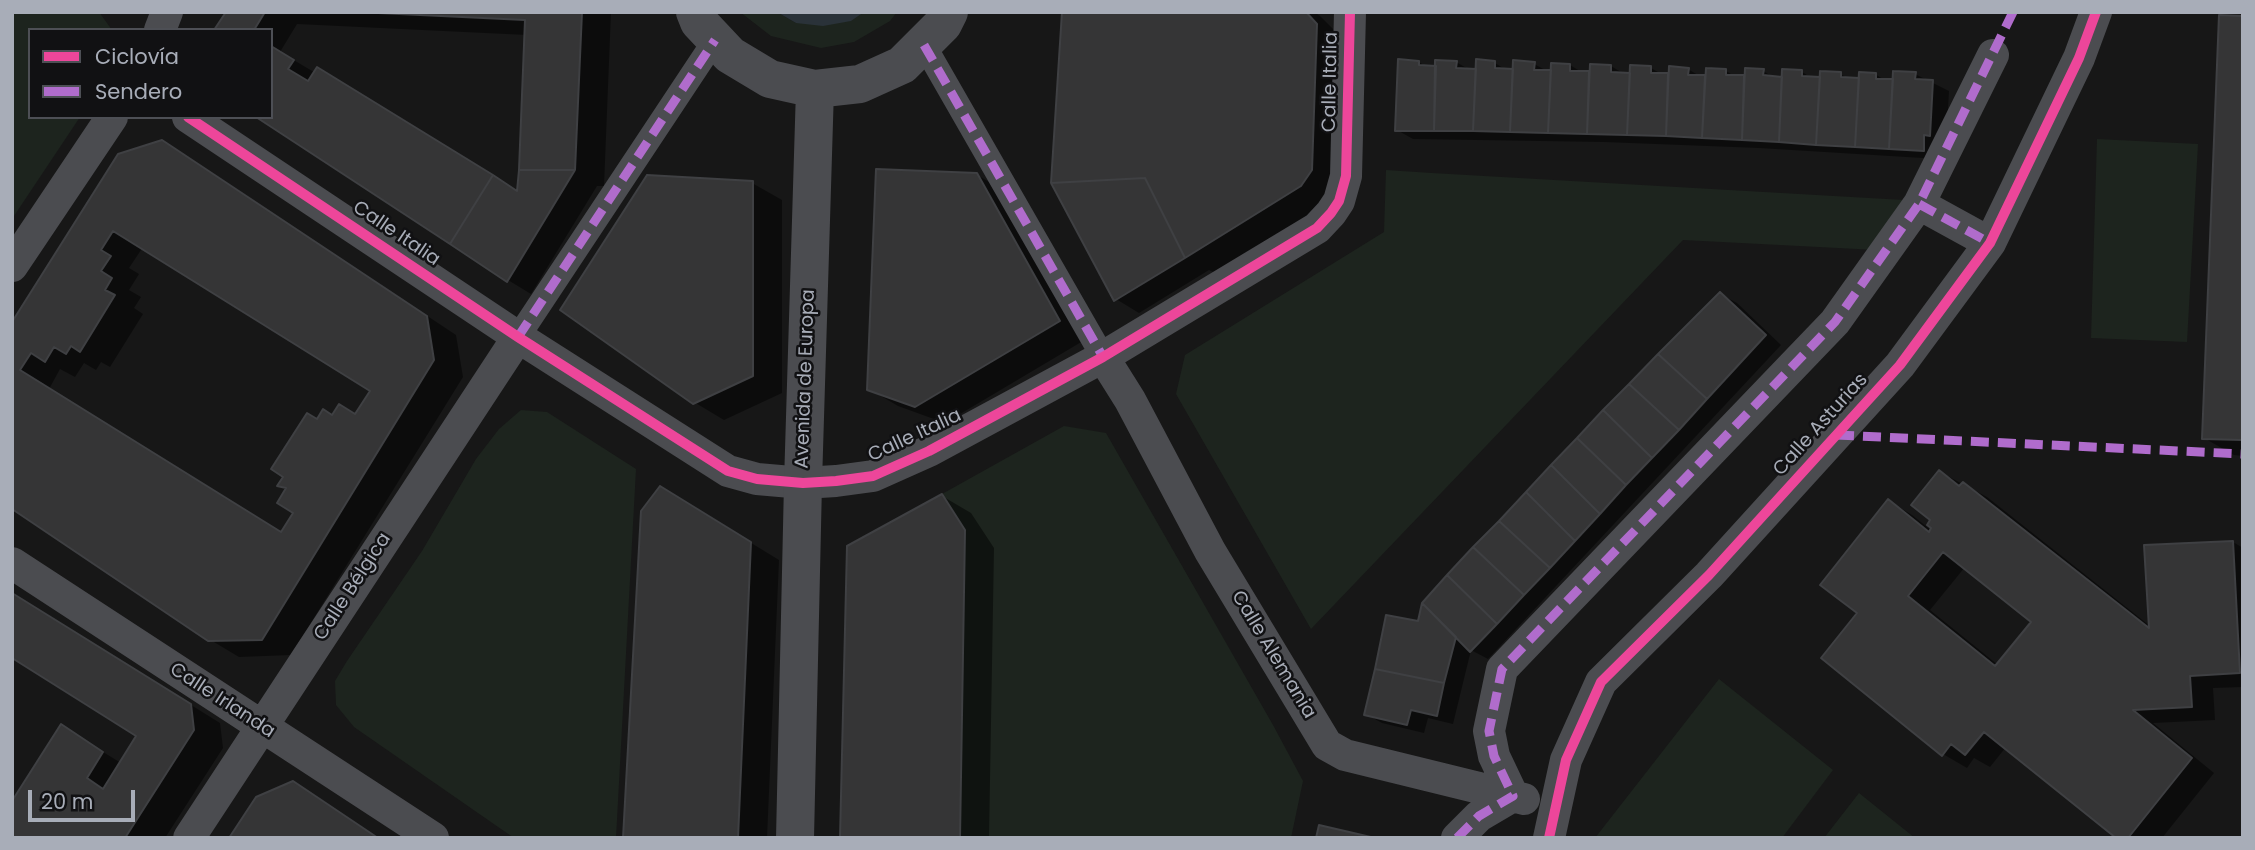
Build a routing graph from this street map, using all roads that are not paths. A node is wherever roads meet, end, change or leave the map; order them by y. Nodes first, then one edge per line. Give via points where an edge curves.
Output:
1 (949, 12) edge
2 (1350, 12) edge
3 (2096, 12) edge
4 (705, 26) edge
5 (924, 45) junction
6 (1993, 55) dead end
7 (815, 89) junction
8 (111, 119) edge
9 (191, 119) edge
10 (1919, 204) junction
11 (1990, 243) junction
12 (12, 266) edge
13 (518, 337) junction
14 (1103, 357) junction
15 (803, 483) junction
16 (12, 563) edge
17 (262, 727) junction
18 (1513, 796) junction
19 (1556, 805) junction
20 (189, 838) edge
21 (433, 838) edge
22 (795, 838) edge
23 (1457, 838) edge
24 (1549, 838) edge

1 - 5 street
2 - 14 street, Calle Italia via 1346,176 1331,214 1298,240
3 - 11 street, Calle Asturias via 2079,58
4 - 7 street via 730,55 770,79
4 - 13 street
5 - 7 street via 902,65 860,84
5 - 14 street
6 - 10 street
7 - 15 street, Avenida de Europa
8 - 12 street
9 - 13 street, Calle Italia
10 - 11 street
10 - 18 street via 1835,322 1502,669 1489,731 1494,756
11 - 19 street, Calle Asturias via 1899,365 1709,575 1601,682 1566,760
13 - 15 street, Calle Italia via 728,471
13 - 17 street, Calle Bélgica
14 - 15 street, Calle Italia via 900,466 873,476
14 - 18 street, Calle Alemania via 1210,551 1327,745 1345,755
15 - 22 street, Avenida de Europa
16 - 17 street, Calle Irlanda
17 - 20 street, Calle Bélgica
17 - 21 street, Calle Irlanda
18 - 19 street, Calle Alemania
18 - 23 street via 1479,816
19 - 24 street, Calle Asturias

